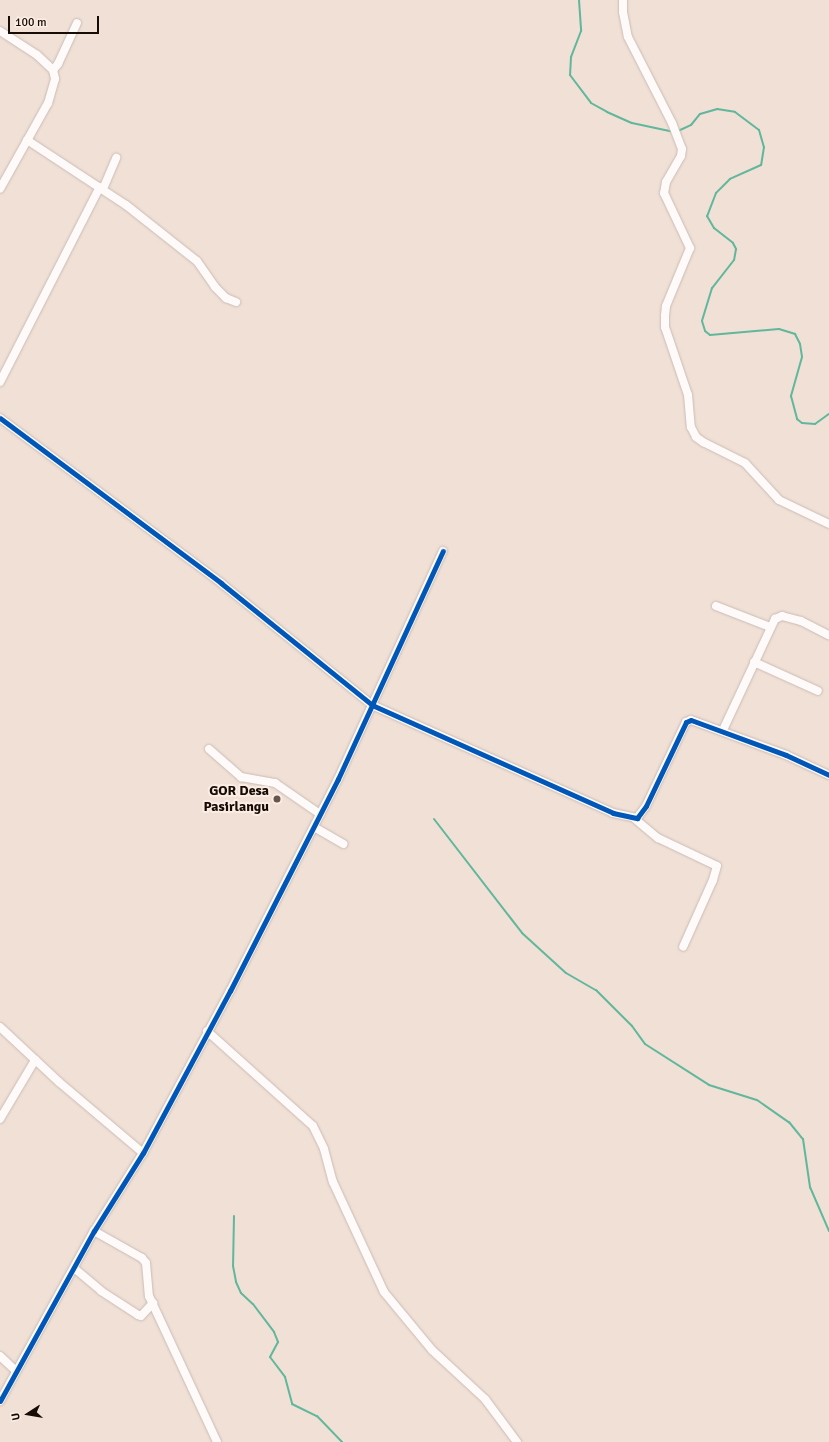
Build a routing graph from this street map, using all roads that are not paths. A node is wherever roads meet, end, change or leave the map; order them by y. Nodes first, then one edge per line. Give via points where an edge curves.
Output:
1 (623, 0) edge
2 (77, 23) dead end
3 (0, 31) edge
4 (53, 70) junction
5 (27, 140) junction
6 (116, 158) dead end
7 (102, 188) junction
8 (0, 189) edge
9 (236, 302) dead end
10 (0, 382) edge
11 (0, 418) edge
12 (829, 524) edge
13 (443, 551) dead end
14 (716, 606) dead end
15 (770, 627) junction
16 (829, 635) edge
17 (754, 662) junction
18 (818, 691) dead end
19 (372, 705) junction
20 (723, 730) junction
21 (208, 749) dead end
22 (829, 775) edge
23 (320, 814) junction
24 (635, 819) junction
25 (314, 827) junction
26 (343, 844) dead end
27 (683, 947) dead end
28 (0, 1027) edge
29 (207, 1031) junction
30 (35, 1060) junction
31 (0, 1119) edge
32 (143, 1153) junction
33 (94, 1231) junction
34 (74, 1268) junction
35 (152, 1303) junction
36 (0, 1356) edge
37 (15, 1370) junction
38 (0, 1401) edge
39 (216, 1442) edge
40 (517, 1442) edge

1 - 12 street via 628,37 682,148 681,156 666,182 664,193 690,248 666,306 665,316 666,327 688,396 691,427 696,437 703,442 745,463 779,500
2 - 4 street
3 - 4 street via 37,55
4 - 5 street via 53,91
5 - 7 street
5 - 8 street
6 - 7 street
7 - 9 street via 197,261 215,287 226,298
7 - 10 street
11 - 19 street via 222,583
13 - 19 street
14 - 15 street
15 - 16 street via 775,619 782,616
15 - 17 street
17 - 18 street
17 - 20 street
19 - 23 street
19 - 24 street via 613,813
20 - 22 street
20 - 24 street via 695,720 686,722 646,806
21 - 23 street via 241,777 275,783
23 - 25 street
24 - 27 street via 658,838 717,866 714,880
25 - 26 street
25 - 29 street
28 - 30 street
29 - 32 street
29 - 40 street via 313,1126 324,1149 333,1182 384,1292 432,1350 478,1391
30 - 31 street
30 - 32 street
32 - 33 street
33 - 34 street
33 - 35 street via 146,1262
34 - 35 street via 101,1291 138,1315 141,1316
34 - 37 street
35 - 39 street
36 - 37 street
37 - 38 street

